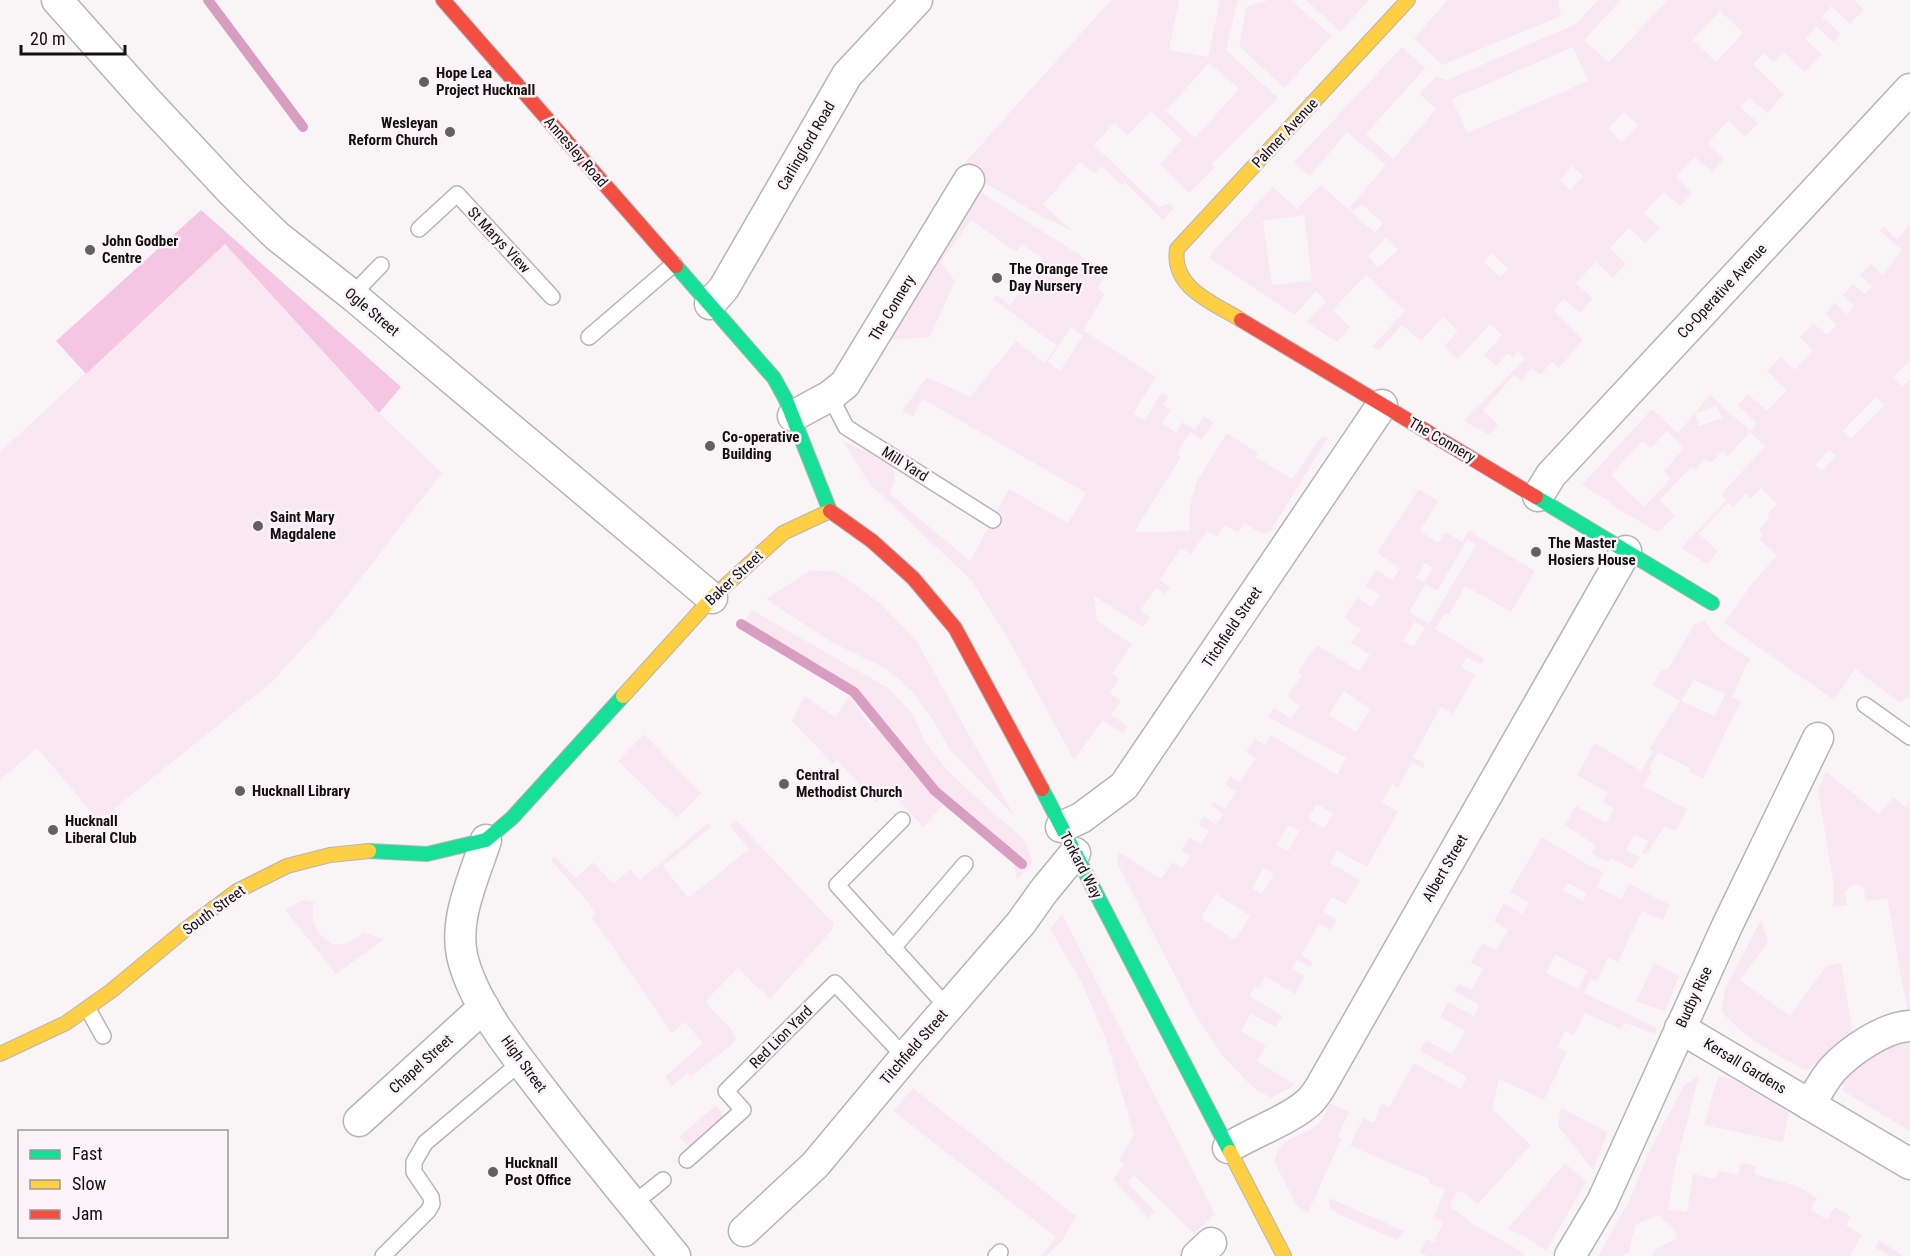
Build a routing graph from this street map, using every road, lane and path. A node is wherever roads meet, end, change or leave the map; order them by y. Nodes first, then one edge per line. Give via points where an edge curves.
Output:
1 (57, 0) edge
2 (917, 0) edge
3 (1408, 0) edge
4 (452, 3) edge
5 (1910, 89) edge
6 (969, 180) dead end
7 (419, 229) dead end
8 (674, 264) junction
9 (381, 265) dead end
10 (1178, 271) joint
11 (352, 295) junction
12 (552, 297) dead end
13 (710, 304) junction
14 (589, 337) dead end
15 (830, 396) junction
16 (1382, 405) junction
17 (793, 416) junction
18 (1538, 496) junction
19 (830, 511) junction
20 (993, 520) dead end
21 (1626, 551) junction
22 (712, 598) junction
23 (1712, 603) dead end
24 (1865, 705) dead end
25 (1910, 737) edge
26 (1818, 738) dead end
27 (902, 820) dead end
28 (1061, 827) junction
29 (486, 840) junction
30 (1075, 853) junction
31 (965, 864) dead end
32 (893, 948) junction
33 (484, 1007) junction
34 (948, 1008) junction
35 (88, 1009) junction
36 (1910, 1026) edge
37 (1680, 1028) junction
38 (102, 1036) dead end
39 (2, 1049) edge
40 (905, 1057) junction
41 (520, 1062) junction
42 (1810, 1105) junction
43 (359, 1121) dead end
44 (1228, 1148) junction
45 (687, 1160) dead end
46 (1910, 1164) edge
47 (663, 1180) dead end
48 (633, 1204) junction
49 (744, 1232) dead end
50 (383, 1256) edge
51 (675, 1256) edge
52 (1284, 1256) edge
53 (1570, 1256) edge

1 - 11 street, Ogle Street via 232,192 277,236
2 - 13 street, Carlingford Road via 847,75 724,288
3 - 10 street, Palmer Avenue via 1177,249 1174,260
4 - 8 street, Annesley Road
5 - 18 street, Co-Operative Avenue via 1551,475
6 - 15 street, The Connery via 853,373
7 - 12 lane, St Marys View via 457,194
8 - 13 street, Annesley Road
8 - 14 lane
9 - 11 lane
10 - 16 street, The Connery via 1193,291
11 - 22 street, Ogle Street
13 - 17 street via 774,378
15 - 17 street, The Connery
15 - 20 lane, Mill Yard via 846,427
16 - 18 street, The Connery
16 - 28 street, Titchfield Street via 1124,786 1081,818
17 - 19 street
18 - 21 street, The Connery
19 - 22 street, Baker Street via 783,533
19 - 28 street, Torkard Way via 872,541 913,578 955,628
21 - 23 street, The Connery
21 - 44 street, Albert Street via 1322,1086 1296,1112
22 - 29 street, Baker Street via 512,818
24 - 25 lane
26 - 37 street, Budby Rise
27 - 32 lane via 837,885
28 - 30 street, Torkard Way
29 - 33 street, High Street via 460,939 462,956
29 - 35 street, South Street via 427,854 360,851 287,866 237,891
30 - 34 street, Titchfield Street via 1022,924
30 - 44 street, Torkard Way
31 - 32 lane
32 - 34 lane
33 - 41 street, High Street
33 - 43 street, Chapel Street
34 - 40 street, Titchfield Street
35 - 38 lane
35 - 39 street, South Street via 66,1023
36 - 42 street via 1863,1043 1832,1070
37 - 42 street, Kersall Gardens
37 - 53 street, Budby Rise via 1602,1202
40 - 45 lane, Red Lion Yard via 835,983 726,1091 743,1110
40 - 49 street, Titchfield Street via 815,1165
41 - 48 street, High Street
41 - 50 lane via 425,1143 414,1162 414,1172 432,1204
42 - 46 street, Kersall Gardens
44 - 52 street, Torkard Way
47 - 48 lane
48 - 51 street, High Street

